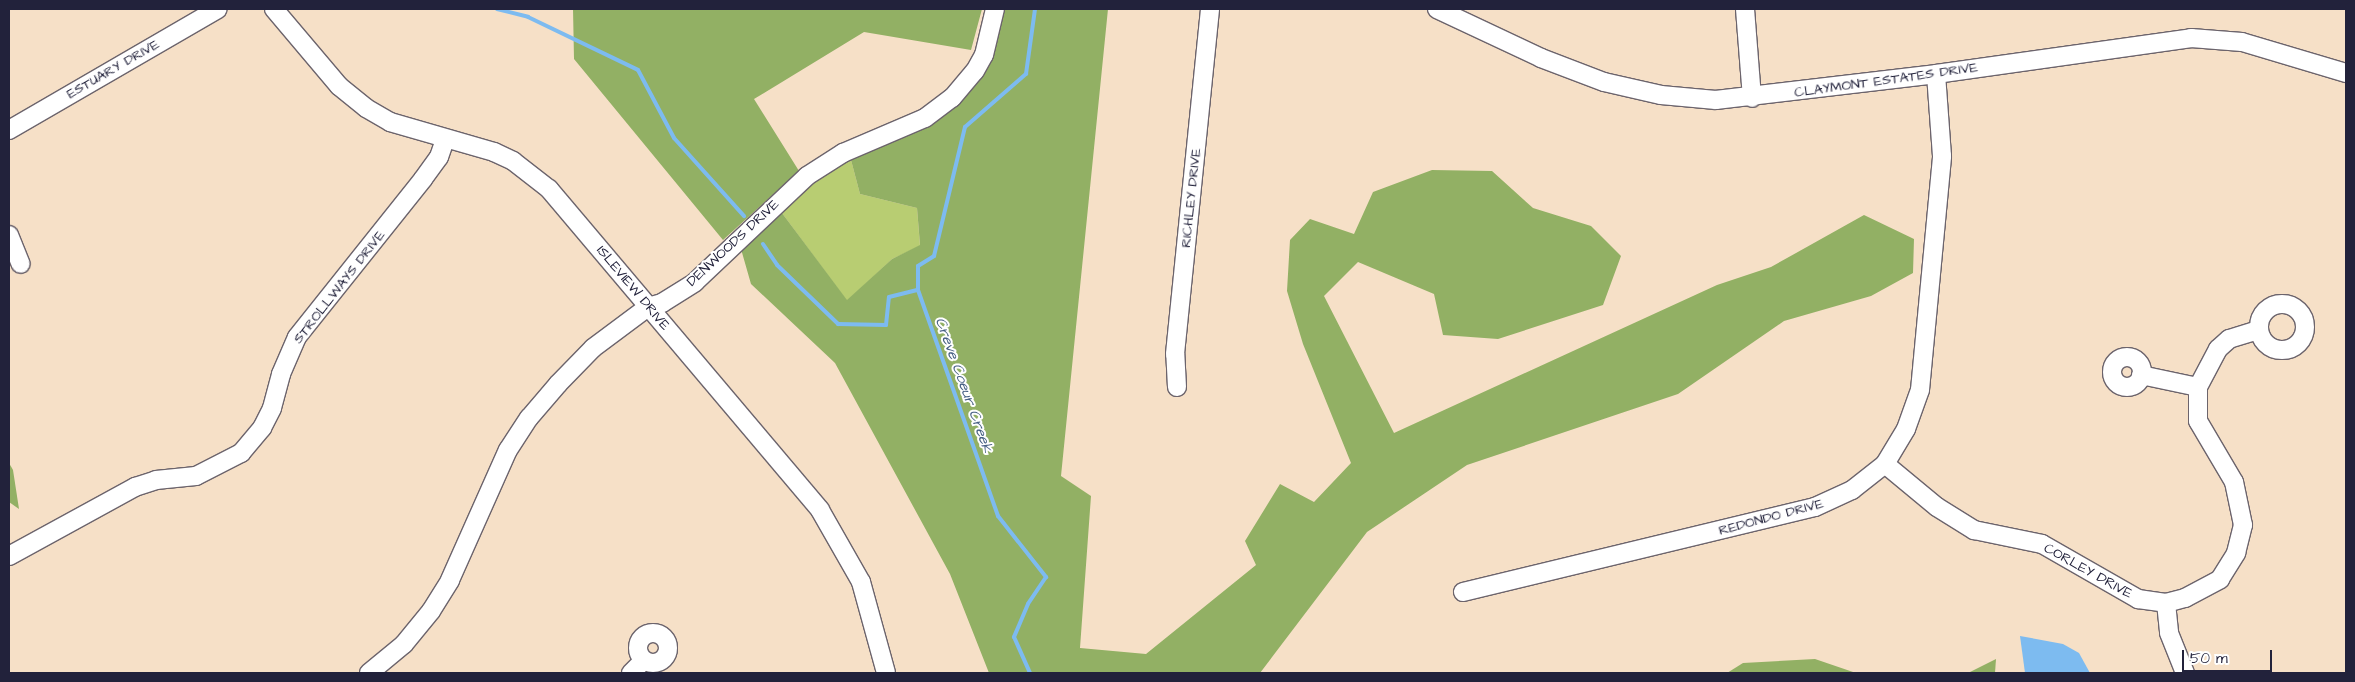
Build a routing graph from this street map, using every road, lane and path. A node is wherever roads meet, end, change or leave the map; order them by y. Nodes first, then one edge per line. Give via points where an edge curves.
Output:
1 (218, 9) edge
2 (274, 9) edge
3 (996, 9) edge
4 (1210, 9) edge
5 (1437, 9) edge
6 (1745, 9) edge
7 (2346, 73) edge
8 (1936, 74) junction
9 (1752, 98) junction
10 (9, 130) edge
11 (445, 140) junction
12 (9, 235) edge
13 (21, 264) dead end
14 (648, 307) junction
15 (2259, 330) dead end
16 (2142, 375) dead end
17 (2198, 387) junction
18 (1177, 388) dead end
19 (1884, 464) junction
20 (9, 556) edge
21 (1463, 592) dead end
22 (2166, 604) junction
23 (644, 660) dead end
24 (369, 673) edge
25 (631, 673) edge
26 (886, 673) edge
27 (2186, 673) edge

1 - 10 street, ESTUARY DRIVE
2 - 11 street, ISLEVIEW DRIVE via 339,86 366,108 390,122
3 - 14 street, DENWOODS DRIVE via 984,55 952,98 925,118 850,150 807,176 695,282 662,303
4 - 18 street, RICHLEY DRIVE via 1175,354
5 - 9 street, CLAYMONT ESTATES DRIVE via 1541,58 1604,82 1685,97
6 - 9 street
7 - 8 street, CLAYMONT ESTATES DRIVE via 2242,42 2191,38
8 - 9 street, CLAYMONT ESTATES DRIVE
8 - 19 street, REDONDO DRIVE via 1942,156 1920,390 1906,429
11 - 14 street, ISLEVIEW DRIVE via 494,152 532,174 549,189
11 - 20 street, STROLLWAYS DRIVE via 439,157 423,179 297,338 281,374 272,408 262,428 241,453 232,461 196,476 156,480 135,487
12 - 13 street
14 - 24 street, DENWOODS DRIVE via 593,348 529,418 492,481 450,580 431,611 404,644
14 - 26 street, ISLEVIEW DRIVE via 804,489 836,534 861,582
15 - 17 street via 2229,339 2218,349
16 - 17 street
17 - 22 street via 2198,422 2234,482 2243,525 2236,553 2220,579 2196,593
19 - 21 street, REDONDO DRIVE via 1852,490 1815,507
19 - 22 street, CORLEY DRIVE via 1957,521 1993,535 2042,544 2123,592
22 - 27 street via 2169,633
23 - 25 street

